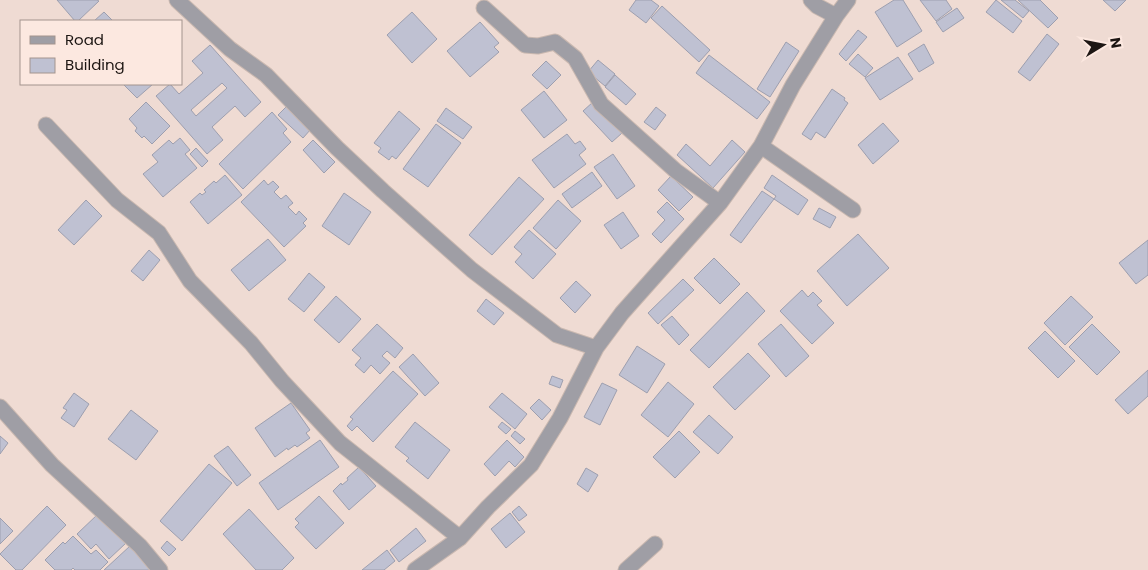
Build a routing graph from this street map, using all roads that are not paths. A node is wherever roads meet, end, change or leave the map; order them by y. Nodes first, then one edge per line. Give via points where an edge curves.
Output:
1 (177, 0) edge
2 (812, 0) edge
3 (848, 0) edge
4 (484, 8) dead end
5 (836, 16) junction
6 (46, 124) dead end
7 (761, 146) junction
8 (720, 203) junction
9 (854, 210) dead end
10 (596, 348) junction
11 (0, 407) edge
12 (460, 538) junction
13 (654, 544) dead end
14 (160, 570) edge
15 (414, 570) edge
16 (626, 570) edge

1 - 10 street via 230,49 266,75 376,184 472,270 557,335
2 - 5 street
3 - 5 street
4 - 8 street via 525,45 555,42 575,58 602,104 676,171
5 - 7 street
6 - 12 street via 117,200 159,233 190,281 251,343 340,443
7 - 8 street
7 - 9 street
8 - 10 street
10 - 12 street via 560,418 531,465
11 - 14 street via 52,465 140,546
12 - 15 street
13 - 16 street

